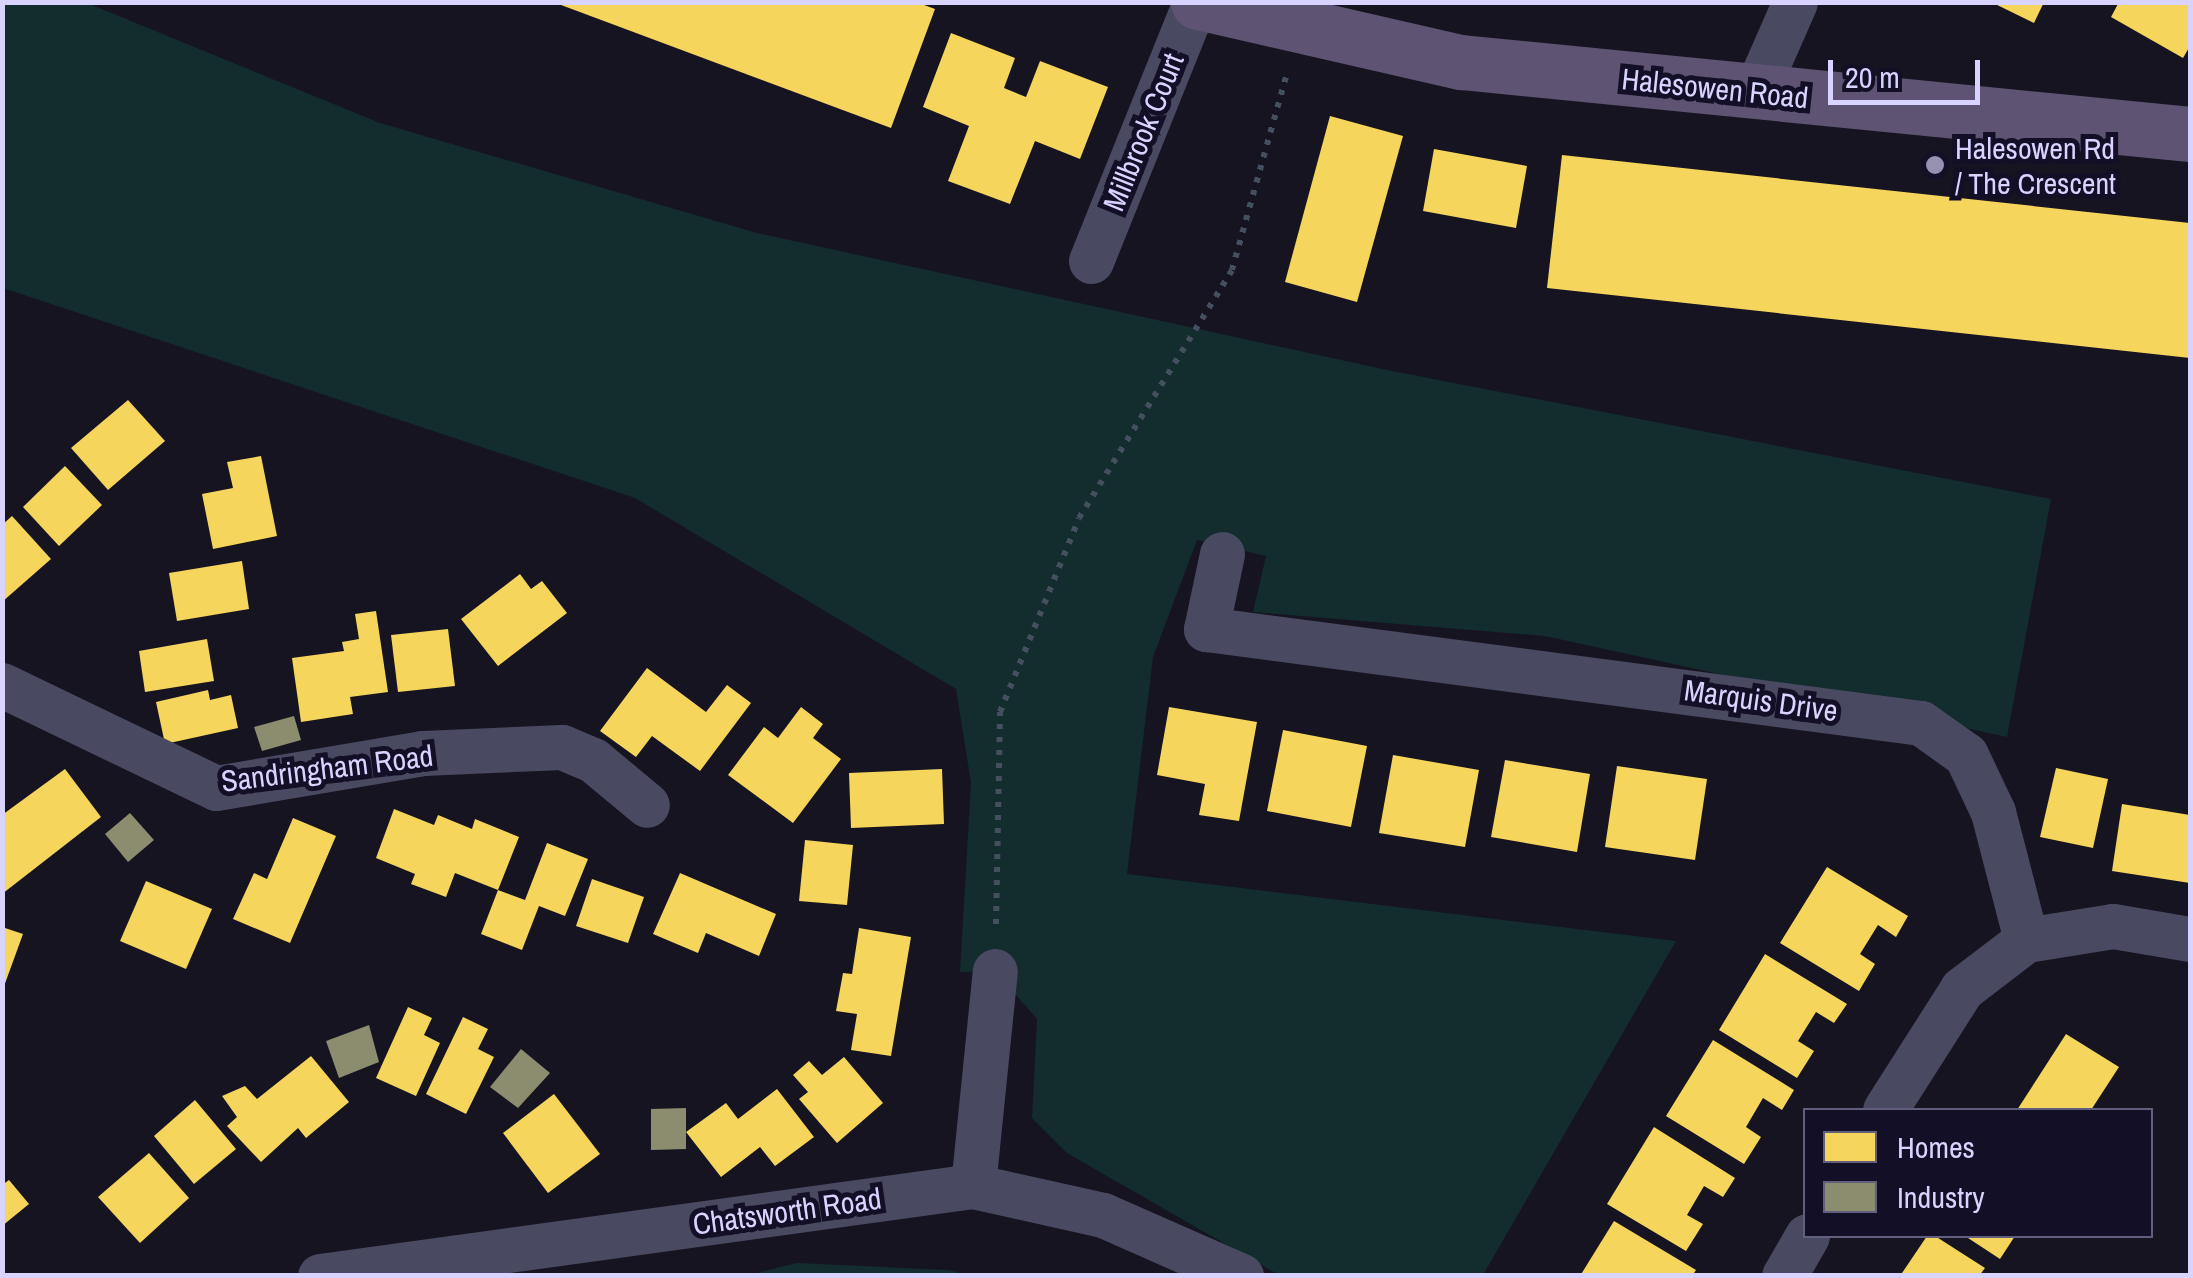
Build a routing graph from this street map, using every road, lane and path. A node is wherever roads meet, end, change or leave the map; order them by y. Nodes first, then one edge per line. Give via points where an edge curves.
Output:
1 (1197, 2) edge
2 (1795, 2) edge
3 (1302, 29) junction
4 (1755, 93) junction
5 (2190, 134) edge
6 (1091, 262) dead end
7 (1222, 554) dead end
8 (4, 690) edge
9 (647, 805) dead end
10 (2190, 939) edge
11 (2026, 940) junction
12 (995, 970) joint
13 (1886, 1108) edge
14 (974, 1186) junction
15 (1806, 1238) edge
16 (320, 1276) edge
17 (1241, 1276) edge
18 (1784, 1276) edge

1 - 3 main road, Halesowen Road
1 - 6 street, Millbrook Court
2 - 4 street
3 - 4 main road, Halesowen Road via 1461,62
3 - 12 path via 1232,270 1079,518 1000,712
4 - 5 main road, Halesowen Road
7 - 11 street, Marquis Drive via 1206,629 1922,723 1966,754 1994,812
8 - 9 street, Sandringham Road via 216,788 423,753 562,747 593,760
10 - 11 street via 2113,926
11 - 13 street via 1962,989
12 - 14 street
14 - 16 street, Chatsworth Road
14 - 17 street, Chatsworth Road via 1103,1214
15 - 18 street

